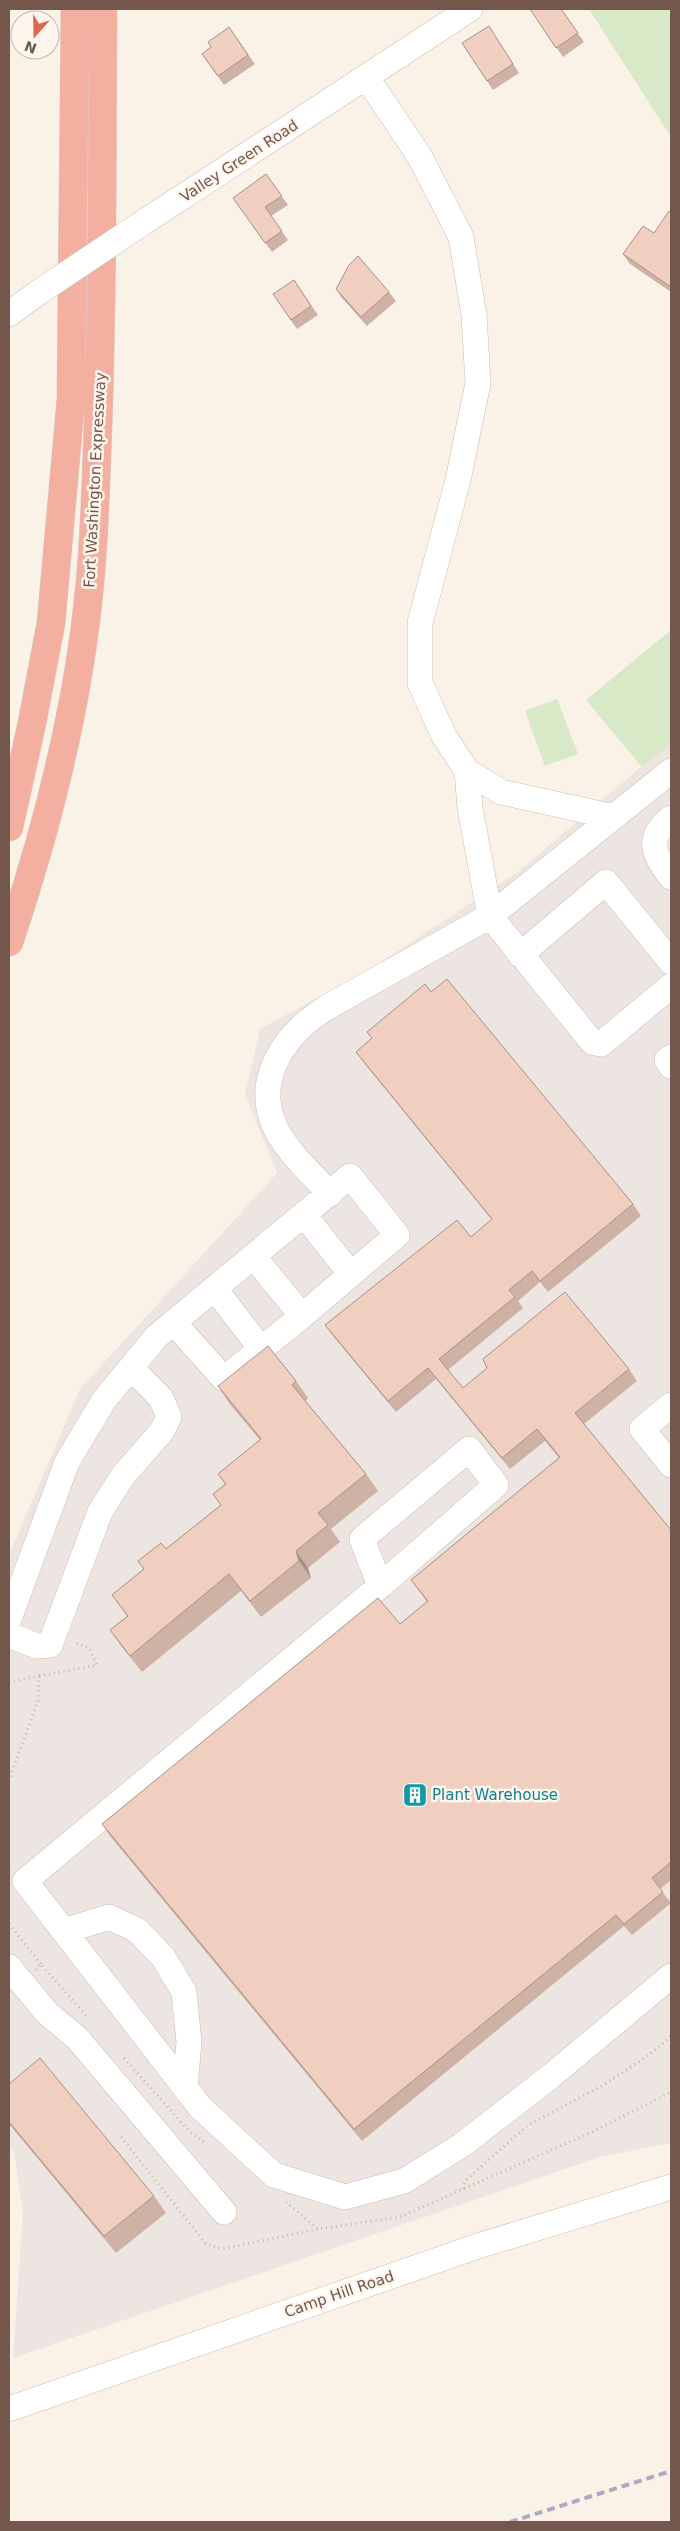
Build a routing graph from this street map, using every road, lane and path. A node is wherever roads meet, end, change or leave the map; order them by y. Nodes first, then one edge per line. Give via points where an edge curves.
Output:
1 (75, 9) edge
2 (103, 9) edge
3 (470, 9) edge
4 (367, 78) junction
5 (9, 313) edge
6 (467, 771) junction
7 (671, 771) edge
8 (614, 817) junction
9 (671, 818) edge
10 (9, 827) edge
11 (671, 877) edge
12 (490, 916) junction
13 (9, 942) edge
14 (520, 955) junction
15 (671, 962) edge
16 (671, 986) edge
17 (671, 1057) edge
18 (671, 1066) edge
19 (330, 1194) junction
20 (304, 1215) junction
21 (254, 1257) junction
22 (351, 1274) junction
23 (214, 1289) junction
24 (302, 1316) junction
25 (174, 1323) junction
26 (261, 1349) junction
27 (131, 1368) junction
28 (671, 1405) edge
29 (671, 1465) edge
30 (380, 1586) junction
31 (9, 1619) edge
32 (54, 1634) junction
33 (9, 1635) edge
34 (39, 1676) junction
35 (9, 1682) edge
36 (9, 1780) edge
37 (9, 1924) edge
38 (64, 1931) junction
39 (41, 1964) dead end
40 (9, 1967) edge
41 (671, 1976) edge
42 (671, 2036) edge
43 (185, 2088) junction
44 (671, 2092) edge
45 (671, 2188) edge
46 (224, 2212) dead end
47 (9, 2409) edge

1 - 10 highway, Fort Washington Expressway via 71,399 51,622
2 - 13 highway, Fort Washington Expressway via 101,354 90,582 79,664 55,785
3 - 4 street, Valley Green Road
4 - 5 street, Valley Green Road, bridge
4 - 6 street via 420,156 461,237 474,315 478,383 458,480 420,623 420,683 444,736
6 - 8 street via 501,792
6 - 12 street via 470,808
7 - 8 street
8 - 12 street
9 - 11 street via 661,826 654,839 656,858
12 - 14 street
12 - 19 street via 307,1020 285,1043 271,1074 270,1110 276,1129 292,1153
14 - 15 street via 606,882
14 - 16 street via 592,1042 601,1044
17 - 18 street via 667,1060
19 - 20 street
19 - 22 street via 350,1176 397,1235
20 - 21 street
20 - 22 street
21 - 23 street
21 - 24 street
22 - 24 street
23 - 25 street
23 - 26 street
24 - 26 street
25 - 26 street via 224,1379
25 - 27 street via 157,1336
27 - 31 street via 104,1400 67,1462
27 - 32 street via 161,1398 169,1417 162,1431 122,1477 100,1512
28 - 29 street via 642,1429
30 - 30 street via 496,1485 469,1449 362,1539
30 - 38 street via 25,1881
32 - 33 street via 50,1645 37,1646
32 - 34 path via 89,1648 97,1664
34 - 35 path
34 - 36 path via 38,1701
37 - 39 path
38 - 43 street
38 - 43 street via 109,1917 136,1930 163,1957 184,1992 189,2042
40 - 46 street via 47,2013 77,2038
41 - 43 street via 462,2145 404,2181 345,2197 274,2175 200,2107
42 - 44 path via 602,2086 528,2125 466,2181 463,2189 590,2133
45 - 47 street, Camp Hill Road via 478,2246

